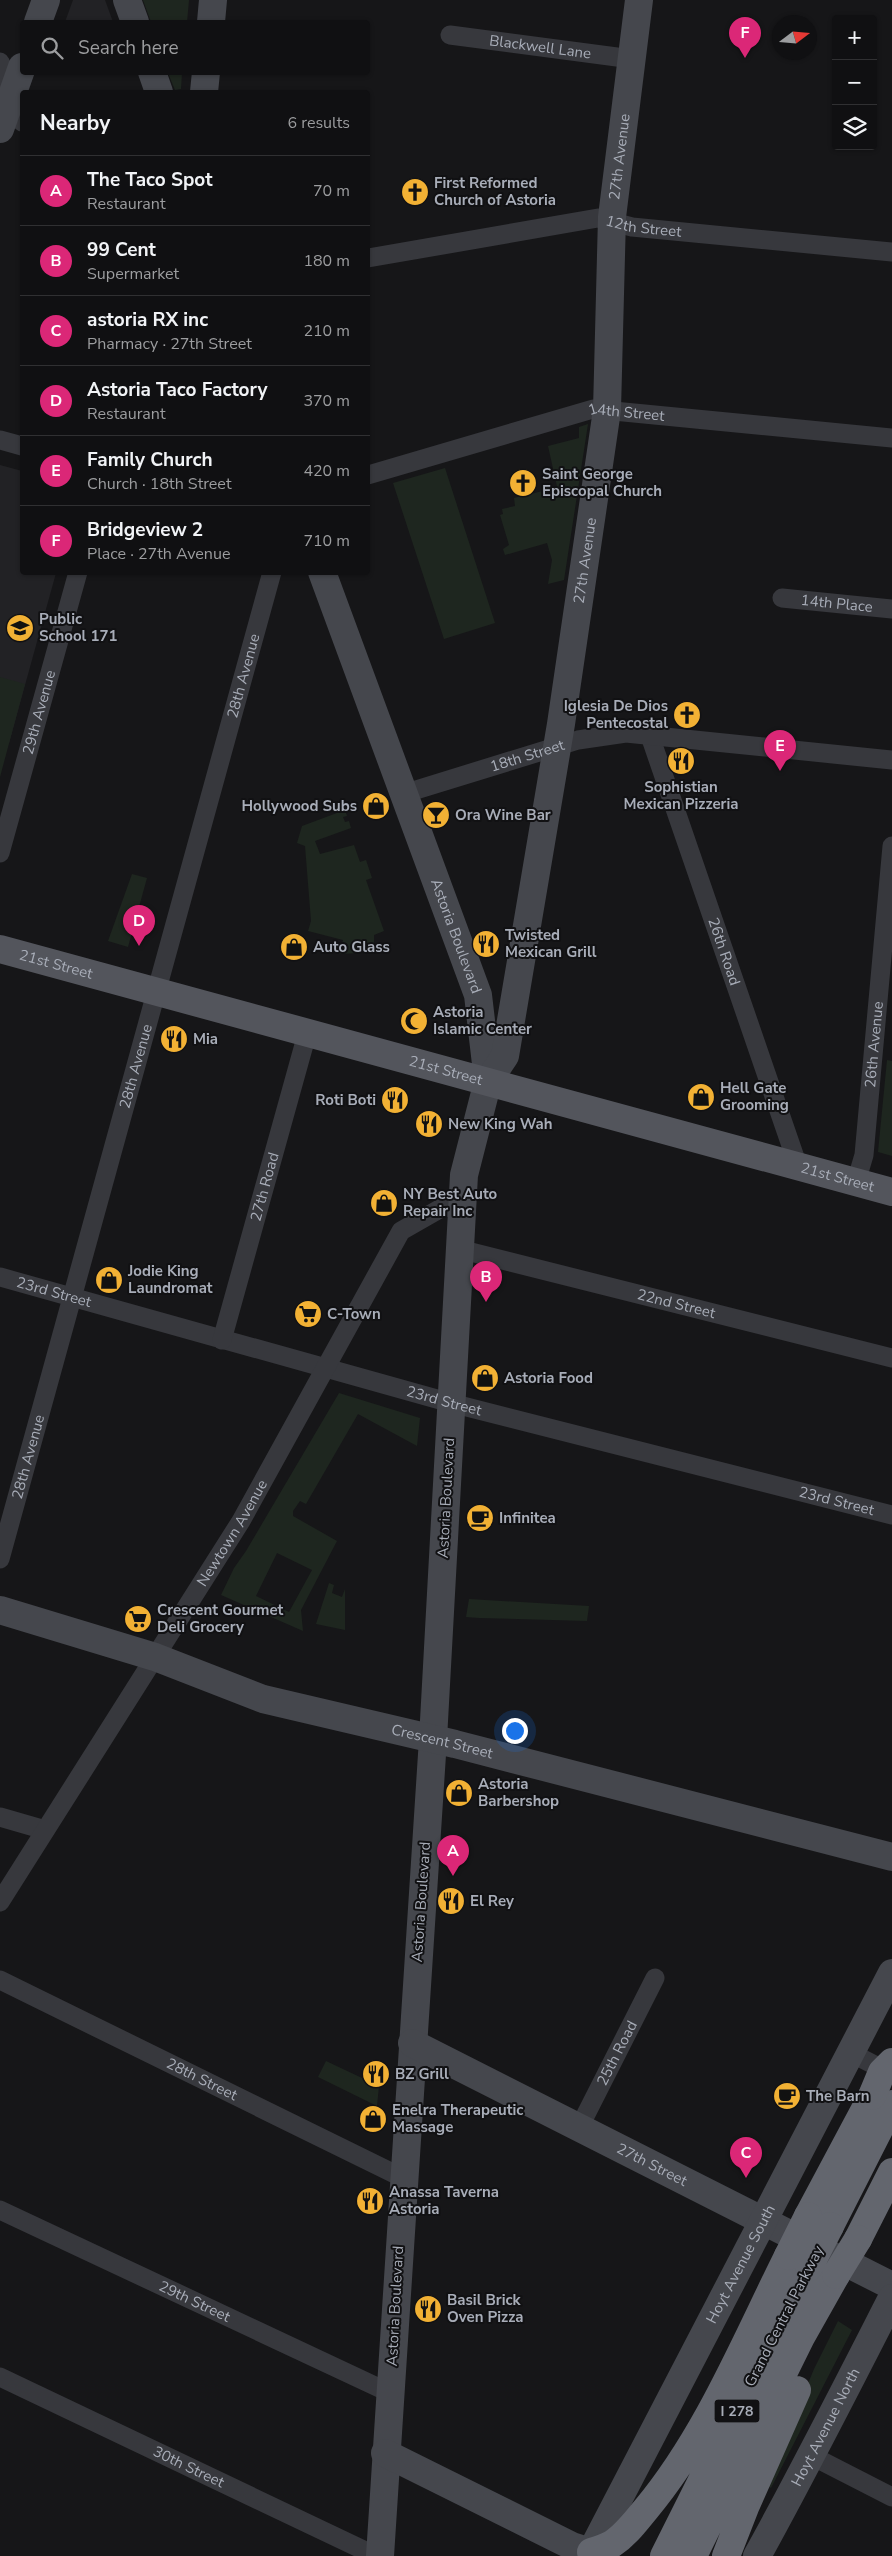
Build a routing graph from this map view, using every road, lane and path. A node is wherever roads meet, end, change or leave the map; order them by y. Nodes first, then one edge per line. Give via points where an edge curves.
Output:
1 (46, 0) edge
2 (128, 0) edge
3 (213, 0) edge
4 (639, 0) edge
5 (39, 20) edge
6 (134, 20) edge
7 (211, 20) edge
8 (450, 35) dead end
9 (632, 59) junction
10 (0, 62) edge
11 (20, 74) edge
12 (153, 75) edge
13 (206, 75) edge
14 (158, 90) edge
15 (204, 90) edge
16 (9, 111) edge
17 (612, 222) junction
18 (892, 252) edge
19 (370, 258) edge
20 (607, 410) junction
21 (892, 438) edge
22 (0, 440) edge
23 (20, 445) edge
24 (370, 474) edge
25 (77, 575) edge
26 (271, 575) edge
27 (323, 575) edge
28 (782, 598) dead end
29 (892, 609) edge
30 (650, 736) junction
31 (556, 748) junction
32 (892, 760) edge
33 (403, 794) junction
34 (892, 846) edge
35 (0, 853) edge
36 (0, 949) edge
37 (158, 993) junction
38 (308, 1034) junction
39 (488, 1081) junction
40 (798, 1166) junction
41 (856, 1182) junction
42 (892, 1192) edge
43 (462, 1208) junction
44 (459, 1248) junction
45 (0, 1277) edge
46 (73, 1297) junction
47 (222, 1340) junction
48 (892, 1358) edge
49 (325, 1368) junction
50 (450, 1403) junction
51 (892, 1515) edge
52 (0, 1559) edge
53 (0, 1610) edge
54 (155, 1657) junction
55 (433, 1739) junction
56 (0, 1817) edge
57 (46, 1830) junction
58 (892, 1857) edge
59 (0, 1902) edge
60 (892, 1973) edge
61 (655, 1978) dead end
62 (0, 1980) edge
63 (412, 2044) junction
64 (851, 2053) junction
65 (892, 2062) edge
66 (892, 2073) edge
67 (884, 2101) edge
68 (580, 2128) junction
69 (892, 2172) edge
70 (403, 2178) junction
71 (0, 2210) edge
72 (763, 2221) junction
73 (798, 2261) junction
74 (839, 2277) junction
75 (892, 2286) edge
76 (892, 2298) edge
77 (0, 2377) edge
78 (390, 2393) junction
79 (386, 2453) junction
80 (812, 2456) junction
81 (892, 2497) edge
82 (590, 2554) edge
83 (378, 2556) edge
84 (628, 2556) edge
85 (664, 2556) edge
86 (693, 2556) edge
87 (726, 2556) edge
88 (757, 2556) edge

1 - 5 main road
2 - 6 main road
3 - 7 main road
4 - 9 main road, 27th Avenue
8 - 9 street, Blackwell Lane
9 - 17 main road, 27th Avenue
10 - 16 street
11 - 16 main road
12 - 14 main road
13 - 15 main road
17 - 18 street, 12th Street via 632,227
17 - 19 street, 12th Street via 598,218
17 - 20 main road, 27th Avenue
20 - 21 street, 14th Street
20 - 24 street, 14th Street via 587,409
20 - 31 main road, 27th Avenue
22 - 23 street
25 - 35 street, 29th Avenue
26 - 37 street, 28th Avenue
27 - 33 main road, Astoria Boulevard
28 - 29 street, 14th Place
30 - 31 street, 18th Street via 626,733
30 - 32 street, 18th Street
30 - 40 street, 26th Road
31 - 33 street, 18th Street
31 - 39 main road, 27th Avenue via 505,1056
33 - 39 main road, Astoria Boulevard via 478,995
34 - 41 street, 26th Avenue via 864,1155
36 - 37 main road, 21st Street
37 - 38 main road, 21st Street
37 - 46 street, 28th Avenue
38 - 39 main road, 21st Street
38 - 47 street, 27th Road
39 - 40 main road, 21st Street
39 - 43 main road, Astoria Boulevard via 464,1175
40 - 41 main road, 21st Street
41 - 42 main road, 21st Street
43 - 44 main road, Astoria Boulevard
43 - 49 street, Newtown Avenue via 443,1207 401,1231
44 - 48 street, 22nd Street
44 - 50 main road, Astoria Boulevard
45 - 46 street, 23rd Street
46 - 47 street, 23rd Street
46 - 52 street, 28th Avenue
47 - 49 street, 23rd Street
49 - 50 street, 23rd Street
49 - 54 street, Newtown Avenue via 241,1522
50 - 51 street, 23rd Street
50 - 55 main road, Astoria Boulevard
53 - 54 main road, Crescent Street
54 - 55 main road, Crescent Street via 262,1699
54 - 57 street, Newtown Avenue
55 - 58 main road, Crescent Street
55 - 63 main road, Astoria Boulevard
56 - 57 street
57 - 59 street, Newtown Avenue
60 - 64 main road, Hoyt Avenue South
61 - 68 street, 25th Road
62 - 70 street, 28th Street
63 - 68 main road, 27th Street
63 - 70 main road, Astoria Boulevard
64 - 66 street
64 - 72 main road, Hoyt Avenue South
65 - 67 highway, bridge via 882,2072
66 - 67 highway
67 - 73 highway, Grand Central Parkway / I 278, bridge
68 - 72 main road, 27th Street
69 - 74 highway, Grand Central Parkway, bridge
70 - 78 main road, Astoria Boulevard
71 - 78 street, 29th Street
72 - 75 main road, 27th Street
72 - 82 main road, Hoyt Avenue South
73 - 82 highway via 701,2427 655,2498 622,2536
73 - 84 highway via 713,2423
73 - 85 highway, Grand Central Parkway / I 278
74 - 86 highway, Grand Central Parkway via 802,2337
74 - 87 highway via 806,2371
76 - 80 main road, Hoyt Avenue North
77 - 83 street, 30th Street
78 - 79 main road, Astoria Boulevard
79 - 82 main road
79 - 83 main road, Astoria Boulevard
80 - 81 street
80 - 88 main road, Hoyt Avenue North

